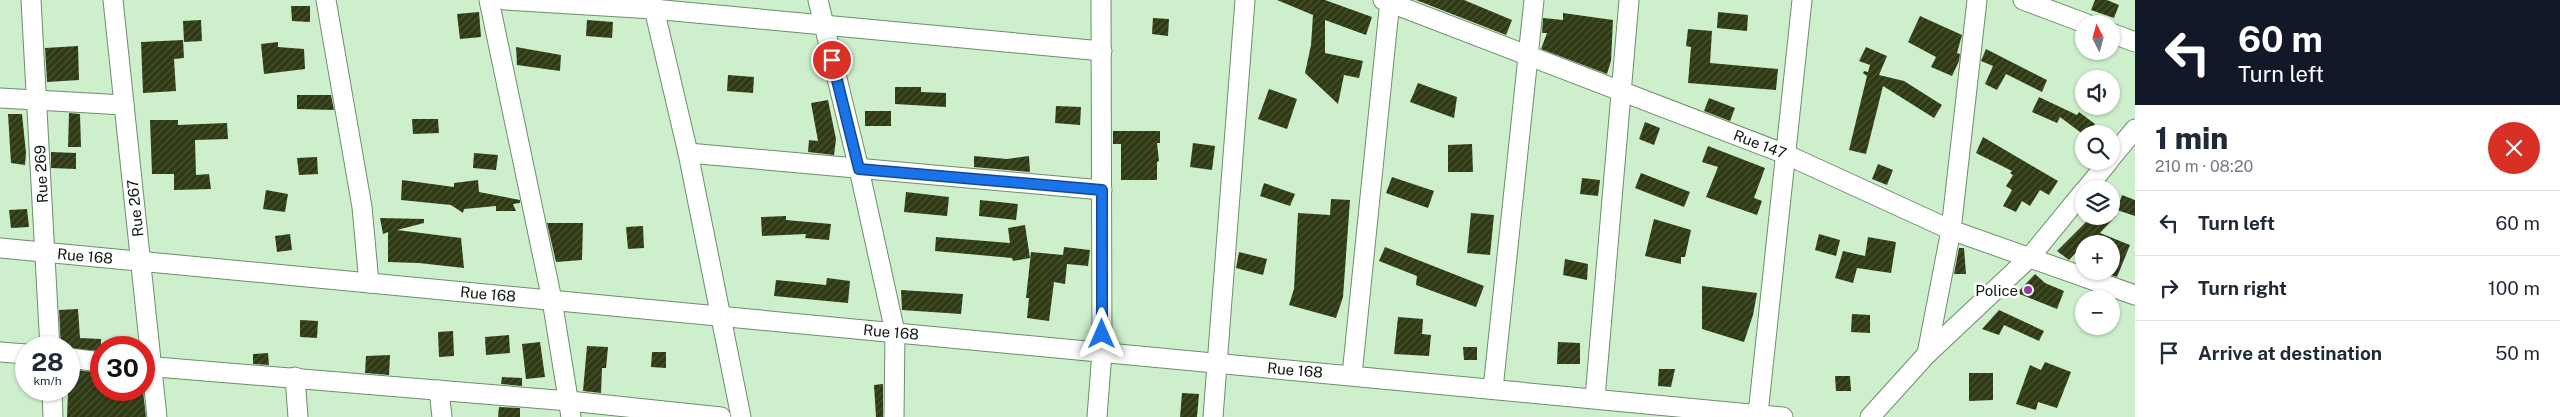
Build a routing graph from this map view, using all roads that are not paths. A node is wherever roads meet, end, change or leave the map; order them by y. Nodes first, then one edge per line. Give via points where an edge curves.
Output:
1 (31, 0) edge
2 (113, 0) edge
3 (326, 0) edge
4 (489, 0) edge
5 (506, 0) edge
6 (818, 0) edge
7 (1102, 0) edge
8 (1245, 0) edge
9 (1534, 0) edge
10 (1629, 0) edge
11 (1802, 0) edge
12 (1976, 0) edge
13 (2023, 0) edge
14 (1387, 1) edge
15 (652, 4) edge
16 (2075, 20) edge
17 (823, 24) junction
18 (2120, 36) edge
19 (2135, 42) edge
20 (1102, 51) junction
21 (1528, 55) junction
22 (1620, 90) junction
23 (0, 98) edge
24 (37, 102) junction
25 (124, 105) junction
26 (2135, 129) edge
27 (2120, 147) edge
28 (688, 154) junction
29 (1786, 154) junction
30 (859, 169) junction
31 (2102, 170) edge
32 (2093, 180) edge
33 (1102, 190) junction
34 (2075, 202) edge
35 (1951, 230) junction
36 (0, 248) edge
37 (45, 253) junction
38 (2030, 257) junction
39 (141, 262) junction
40 (369, 283) junction
41 (2135, 295) edge
42 (552, 300) junction
43 (721, 317) junction
44 (895, 332) junction
45 (49, 336) edge
46 (146, 336) edge
47 (0, 352) edge
48 (1102, 352) junction
49 (15, 353) edge
50 (1927, 354) junction
51 (1218, 363) junction
52 (155, 367) edge
53 (1352, 375) junction
54 (295, 378) junction
55 (1493, 389) junction
56 (439, 390) junction
57 (1595, 398) junction
58 (52, 401) edge
59 (154, 401) edge
60 (570, 409) edge
61 (1758, 414) junction
62 (53, 417) edge
63 (157, 417) edge
64 (298, 417) edge
65 (442, 417) edge
66 (722, 417) edge
67 (741, 417) edge
68 (894, 417) edge
69 (1097, 417) edge
70 (1214, 417) edge
71 (1782, 417) edge
72 (1870, 417) edge

1 - 24 street, Rue 269
2 - 25 street, Rue 267
3 - 40 street via 362,207
4 - 42 street
5 - 15 street
6 - 17 street
7 - 20 street
8 - 51 street
9 - 21 street
10 - 22 street
11 - 29 street
12 - 35 street
13 - 16 street
14 - 21 street, Rue 147
14 - 53 street
15 - 17 street
15 - 28 street
17 - 20 street
17 - 30 street
18 - 19 street
20 - 33 street
21 - 22 street, Rue 147
21 - 55 street
22 - 29 street, Rue 147
22 - 57 street
23 - 24 street
24 - 25 street
24 - 37 street, Rue 269
25 - 39 street, Rue 267
26 - 27 street
28 - 30 street
28 - 43 street
29 - 35 street, Rue 147
29 - 61 street
30 - 33 street
30 - 44 street
31 - 32 street
33 - 48 street
34 - 38 street
35 - 38 street, Rue 147
35 - 50 street
36 - 37 street, Rue 168
37 - 39 street, Rue 168
37 - 45 street, Rue 269
38 - 41 street, Rue 147
38 - 50 street
39 - 40 street, Rue 168
39 - 46 street, Rue 267
40 - 42 street, Rue 168
42 - 43 street, Rue 168
42 - 60 street
43 - 44 street, Rue 168
43 - 67 street
44 - 48 street, Rue 168
44 - 68 street
47 - 49 street
48 - 51 street, Rue 168
48 - 69 street
50 - 72 street
51 - 53 street, Rue 168
51 - 70 street
52 - 54 street
53 - 55 street, Rue 168
54 - 56 street
54 - 64 street
55 - 57 street, Rue 168
56 - 60 street
56 - 65 street
57 - 61 street, Rue 168
58 - 62 street
59 - 63 street, Rue 267
60 - 66 street
61 - 71 street, Rue 168

